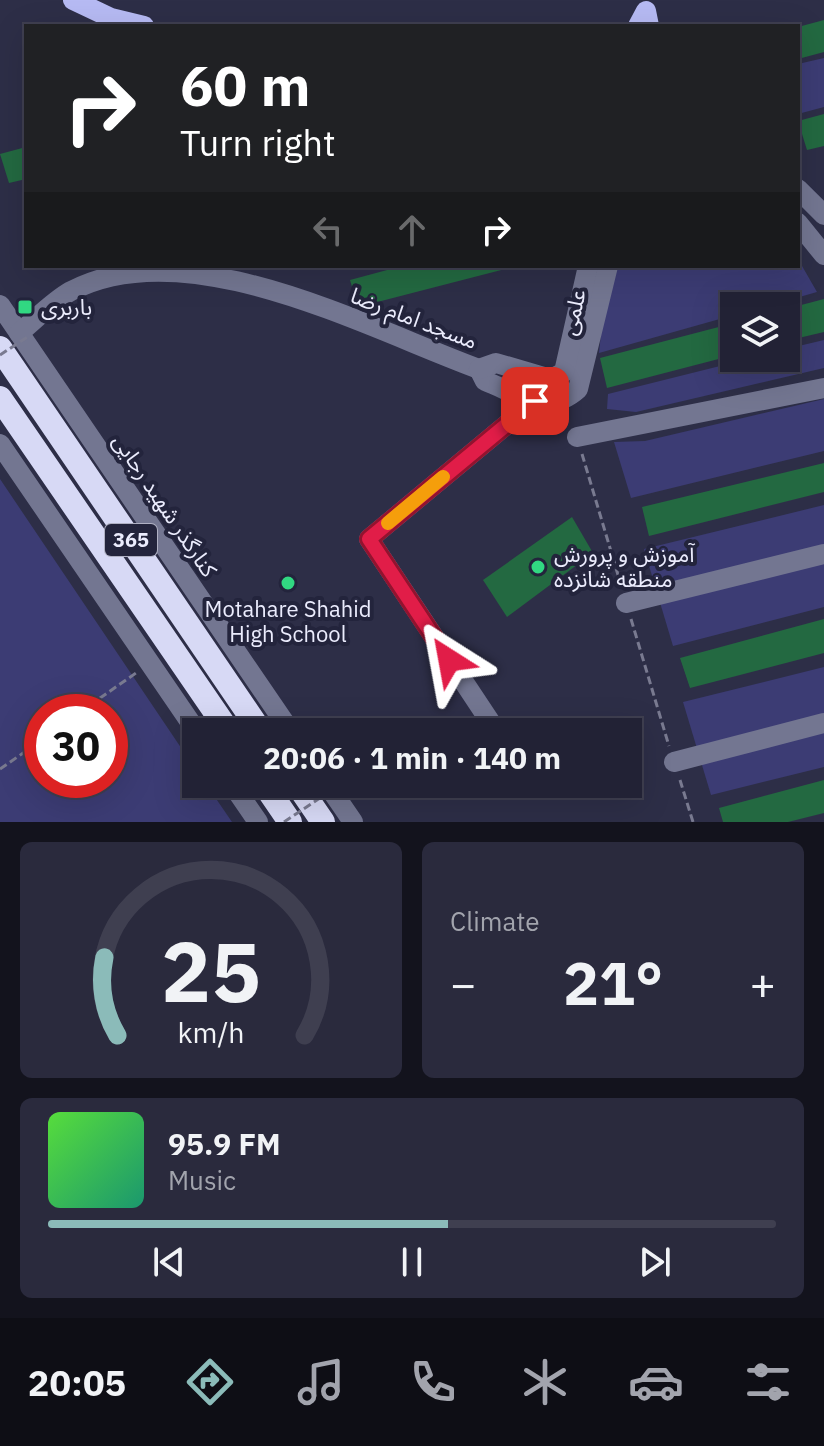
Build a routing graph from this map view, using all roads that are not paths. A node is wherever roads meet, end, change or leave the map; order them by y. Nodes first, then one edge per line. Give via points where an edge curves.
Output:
1 (73, 0) edge
2 (136, 24) edge
3 (800, 191) edge
4 (824, 215) edge
5 (800, 225) edge
6 (824, 255) edge
7 (588, 268) edge
8 (608, 268) edge
9 (0, 305) edge
10 (16, 339) edge
11 (479, 369) junction
12 (551, 379) junction
13 (824, 388) edge
14 (0, 398) edge
15 (542, 403) junction
16 (577, 437) dead end
17 (0, 444) edge
18 (824, 554) edge
19 (626, 603) dead end
20 (187, 718) edge
21 (219, 718) edge
22 (252, 718) edge
23 (281, 718) edge
24 (488, 718) edge
25 (824, 723) edge
26 (674, 762) dead end
27 (242, 798) edge
28 (272, 798) edge
29 (307, 798) edge
30 (337, 798) edge
31 (258, 822) edge
32 (287, 822) edge
33 (323, 822) edge
34 (353, 822) edge

1 - 2 main road
3 - 4 street
5 - 6 street
7 - 12 street, علمی via 564,372
8 - 15 street, علمی via 578,389 564,401
9 - 10 street, کنارگذر شهید رجایی
10 - 11 street, مسجد امام رضا via 70,291 145,270 224,278 292,295
10 - 22 highway, 365
10 - 23 street, کنارگذر شهید رجایی
11 - 12 street via 496,363
11 - 15 street via 485,381
12 - 15 street
13 - 16 street
14 - 21 highway, 365
15 - 24 street, علمی via 369,539
17 - 20 street
18 - 19 street
25 - 26 street
27 - 31 street
28 - 32 highway
29 - 33 highway
30 - 34 street

